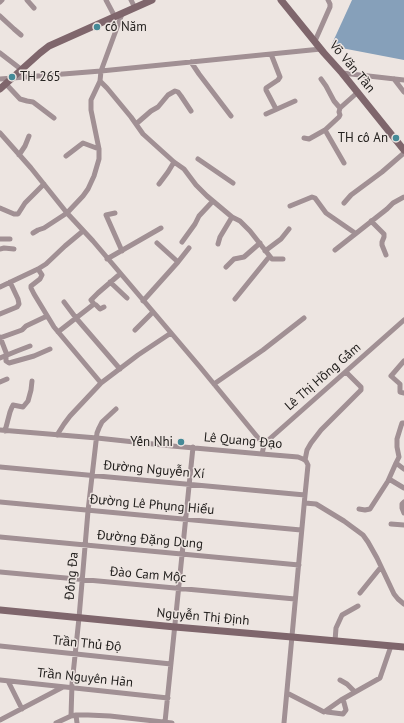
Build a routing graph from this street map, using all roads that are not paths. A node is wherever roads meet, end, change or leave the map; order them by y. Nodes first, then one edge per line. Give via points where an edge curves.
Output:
1 (27, 0) edge
2 (106, 0) edge
3 (131, 0) edge
4 (152, 0) edge
5 (281, 0) edge
6 (328, 0) edge
7 (34, 8) dead end
8 (135, 8) junction
9 (0, 16) edge
10 (118, 16) junction
11 (21, 35) dead end
12 (315, 41) junction
13 (321, 48) junction
14 (0, 53) edge
15 (271, 54) junction
16 (191, 62) junction
17 (22, 70) junction
18 (101, 71) junction
19 (342, 73) junction
20 (12, 78) junction
21 (0, 79) edge
22 (321, 79) dead end
23 (394, 79) junction
24 (404, 80) edge
25 (100, 81) junction
26 (3, 87) edge
27 (358, 92) junction
28 (404, 92) edge
29 (295, 101) dead end
30 (340, 108) junction
31 (276, 109) junction
32 (191, 111) dead end
33 (266, 114) dead end
34 (231, 116) dead end
35 (54, 118) dead end
36 (136, 124) junction
37 (325, 130) junction
38 (0, 134) edge
39 (29, 136) dead end
40 (304, 138) dead end
41 (99, 149) junction
42 (404, 150) edge
43 (404, 153) edge
44 (19, 155) junction
45 (66, 156) dead end
46 (198, 159) dead end
47 (174, 162) junction
48 (344, 163) dead end
49 (44, 184) junction
50 (159, 184) dead end
51 (233, 184) dead end
52 (404, 197) edge
53 (213, 201) junction
54 (344, 202) dead end
55 (290, 206) dead end
56 (0, 208) edge
57 (67, 213) junction
58 (115, 213) dead end
59 (232, 217) junction
60 (372, 221) junction
61 (161, 228) dead end
62 (289, 229) dead end
63 (83, 231) junction
64 (34, 233) dead end
65 (355, 233) junction
66 (0, 239) edge
67 (10, 239) dead end
68 (182, 242) dead end
69 (157, 243) dead end
70 (260, 243) junction
71 (218, 244) dead end
72 (190, 248) dead end
73 (0, 249) edge
74 (14, 249) dead end
75 (335, 250) dead end
76 (122, 251) junction
77 (265, 251) junction
78 (386, 255) dead end
79 (269, 257) junction
80 (107, 259) junction
81 (283, 259) dead end
82 (178, 262) junction
83 (226, 267) dead end
84 (38, 269) junction
85 (120, 274) junction
86 (10, 282) junction
87 (110, 282) junction
88 (0, 286) edge
89 (127, 298) dead end
90 (235, 299) dead end
91 (143, 301) junction
92 (64, 302) dead end
93 (94, 304) junction
94 (104, 307) dead end
95 (153, 312) junction
96 (0, 314) edge
97 (47, 316) junction
98 (76, 318) junction
99 (304, 318) dead end
100 (404, 320) edge
101 (135, 330) dead end
102 (58, 332) junction
103 (171, 333) junction
104 (0, 337) edge
105 (30, 346) dead end
106 (50, 348) dead end
107 (4, 357) edge
108 (404, 362) edge
109 (120, 369) junction
110 (346, 372) junction
111 (7, 379) dead end
112 (32, 381) dead end
113 (0, 382) edge
114 (101, 383) junction
115 (214, 384) junction
116 (404, 393) edge
117 (116, 409) dead end
118 (404, 423) edge
119 (3, 431) edge
120 (57, 436) junction
121 (97, 438) junction
122 (264, 445) junction
123 (193, 447) junction
124 (262, 454) junction
125 (305, 460) junction
126 (396, 463) junction
127 (0, 467) edge
128 (404, 469) edge
129 (92, 475) junction
130 (389, 479) junction
131 (189, 484) junction
132 (404, 488) edge
133 (305, 495) junction
134 (0, 502) edge
135 (305, 503) junction
136 (403, 503) edge
137 (359, 509) dead end
138 (88, 511) junction
139 (404, 513) edge
140 (186, 519) junction
141 (391, 524) dead end
142 (404, 525) edge
143 (301, 530) junction
144 (0, 538) edge
145 (85, 545) junction
146 (182, 554) junction
147 (299, 565) junction
148 (381, 567) junction
149 (0, 572) edge
150 (82, 580) junction
151 (179, 589) junction
152 (360, 593) dead end
153 (295, 599) junction
154 (404, 604) edge
155 (358, 606) dead end
156 (0, 610) edge
157 (79, 618) junction
158 (175, 627) junction
159 (292, 637) junction
160 (335, 641) junction
161 (0, 646) edge
162 (391, 646) junction
163 (404, 647) edge
164 (75, 654) junction
165 (171, 664) junction
166 (0, 680) edge
167 (340, 680) dead end
168 (8, 681) junction
169 (63, 687) junction
170 (72, 688) junction
171 (355, 692) junction
172 (287, 693) junction
173 (168, 698) junction
174 (343, 699) junction
175 (22, 708) junction
176 (326, 712) junction
177 (73, 716) junction
178 (0, 720) edge
179 (165, 722) edge
180 (56, 723) edge
181 (77, 723) edge
182 (172, 723) edge
183 (284, 723) edge

1 - 7 street
2 - 10 street
3 - 8 street
4 - 8 street
5 - 12 street, Võ Văn Tần
6 - 12 street via 330,6
8 - 10 street
9 - 11 street
10 - 17 street via 49,46
10 - 18 street
12 - 13 street, Võ Văn Tần
13 - 15 street
13 - 19 street, Võ Văn Tần
14 - 17 street
15 - 16 street
15 - 31 street via 280,77 266,90
16 - 18 street
16 - 34 street
17 - 20 street
18 - 20 street
18 - 25 street
19 - 23 street
19 - 27 street, Võ Văn Tần
20 - 21 street
20 - 26 street
22 - 30 street
23 - 24 street
23 - 28 street
25 - 36 street
25 - 41 street via 91,103
26 - 35 street via 20,99 33,102
27 - 30 street
27 - 42 street, Võ Văn Tần
29 - 31 street
30 - 37 street via 340,117
31 - 33 street
32 - 36 street via 175,91
36 - 47 street via 143,134
37 - 40 street via 309,139
37 - 48 street
38 - 44 street
39 - 44 street
41 - 45 street via 83,143
41 - 57 street via 93,180 83,196
43 - 54 street
44 - 49 street
46 - 51 street
47 - 50 street
47 - 53 street via 184,169
49 - 56 street via 18,214
49 - 57 street
52 - 60 street
53 - 59 street
53 - 68 street via 199,216
55 - 65 street via 315,198 326,213
57 - 63 street
57 - 64 street
58 - 76 street via 106,214
59 - 70 street via 240,221
59 - 71 street
60 - 65 street
60 - 78 street via 384,234 382,245
61 - 76 street
62 - 77 street
63 - 80 street
63 - 84 street
65 - 75 street
66 - 67 street
69 - 82 street
70 - 77 street
70 - 83 street via 244,257 234,259
72 - 82 street
73 - 74 street
76 - 80 street
77 - 79 street
79 - 81 street
79 - 90 street
80 - 85 street
82 - 91 street
84 - 86 street
84 - 97 street via 41,277 31,287
85 - 87 street
85 - 91 street
86 - 88 street
86 - 96 street via 19,304
87 - 89 street
87 - 93 street via 91,300
91 - 95 street
92 - 98 street
93 - 94 street via 100,309
93 - 98 street
95 - 101 street
95 - 103 street
97 - 102 street
97 - 104 street via 22,330
98 - 102 street
98 - 109 street
99 - 115 street
100 - 110 street, Lê Thị Hồng Gấm
102 - 114 street
103 - 109 street
103 - 115 street
104 - 107 street
105 - 107 street
106 - 107 street via 34,356 8,363
108 - 116 street via 391,376 400,384 400,392
109 - 114 street
110 - 122 street, Lê Thị Hồng Gấm
110 - 125 street via 361,390 321,430 307,450
111 - 113 street
112 - 119 street via 28,401 23,407 12,407
114 - 120 street via 70,416
115 - 122 street
117 - 121 street, Đống Đa via 102,422
118 - 126 street via 397,439 399,457
119 - 120 street, Lê Quang Đạo
120 - 121 street, Lê Quang Đạo
121 - 123 street, Lê Quang Đạo
121 - 129 street, Đống Đa
122 - 124 street
123 - 124 street, Lê Quang Đạo
123 - 131 street
124 - 125 street, Lê Quang Đạo via 298,457
125 - 133 street via 308,465
126 - 128 street
126 - 130 street
127 - 129 street, Đường Nguyễn Xí
129 - 131 street, Đường Nguyễn Xí
129 - 138 street, Đống Đa
130 - 132 street
130 - 137 street via 370,509
131 - 133 street, Đường Nguyễn Xí
131 - 140 street
133 - 135 street
134 - 138 street, Đường Lê Phụng Hiểu
135 - 143 street
135 - 148 street via 316,504 363,535
136 - 139 street
138 - 140 street, Đường Lê Phụng Hiểu
138 - 145 street, Đống Đa
140 - 143 street, Đường Lê Phụng Hiểu
140 - 146 street
141 - 142 street
143 - 147 street
144 - 145 street, Đường Đặng Dung
145 - 146 street, Đường Đặng Dung
145 - 150 street, Đống Đa
146 - 147 street, Đường Đặng Dung
146 - 151 street
147 - 153 street
148 - 152 street
148 - 154 street via 394,594
149 - 150 street, Đào Cam Mộc
150 - 151 street, Đào Cam Mộc
150 - 157 street, Đống Đa
151 - 153 street, Đào Cam Mộc
151 - 158 street
153 - 159 street
155 - 160 street via 342,615 336,628
156 - 157 street, Nguyễn Thị Định
157 - 158 street, Nguyễn Thị Định
157 - 164 street, Đống Đa
158 - 159 street, Nguyễn Thị Định
158 - 165 street
159 - 160 street, Nguyễn Thị Định
159 - 172 street
160 - 162 street, Nguyễn Thị Định
161 - 164 street, Trần Thủ Độ
162 - 163 street, Nguyễn Thị Định
162 - 171 street via 380,678
164 - 165 street, Trần Thủ Độ
164 - 170 street, Đống Đa
165 - 173 street
166 - 168 street, Trần Nguyên Hãn
167 - 171 street
168 - 169 street, Trần Nguyên Hãn
168 - 175 street
169 - 170 street, Trần Nguyên Hãn
169 - 175 street
170 - 173 street, Trần Nguyên Hãn
170 - 177 street, Đống Đa
171 - 174 street
172 - 176 street
172 - 183 street
173 - 179 street
174 - 176 street
174 - 176 street via 346,710 343,714
175 - 178 street
177 - 179 street via 104,716
177 - 180 street
177 - 181 street, Đống Đa
179 - 182 street

